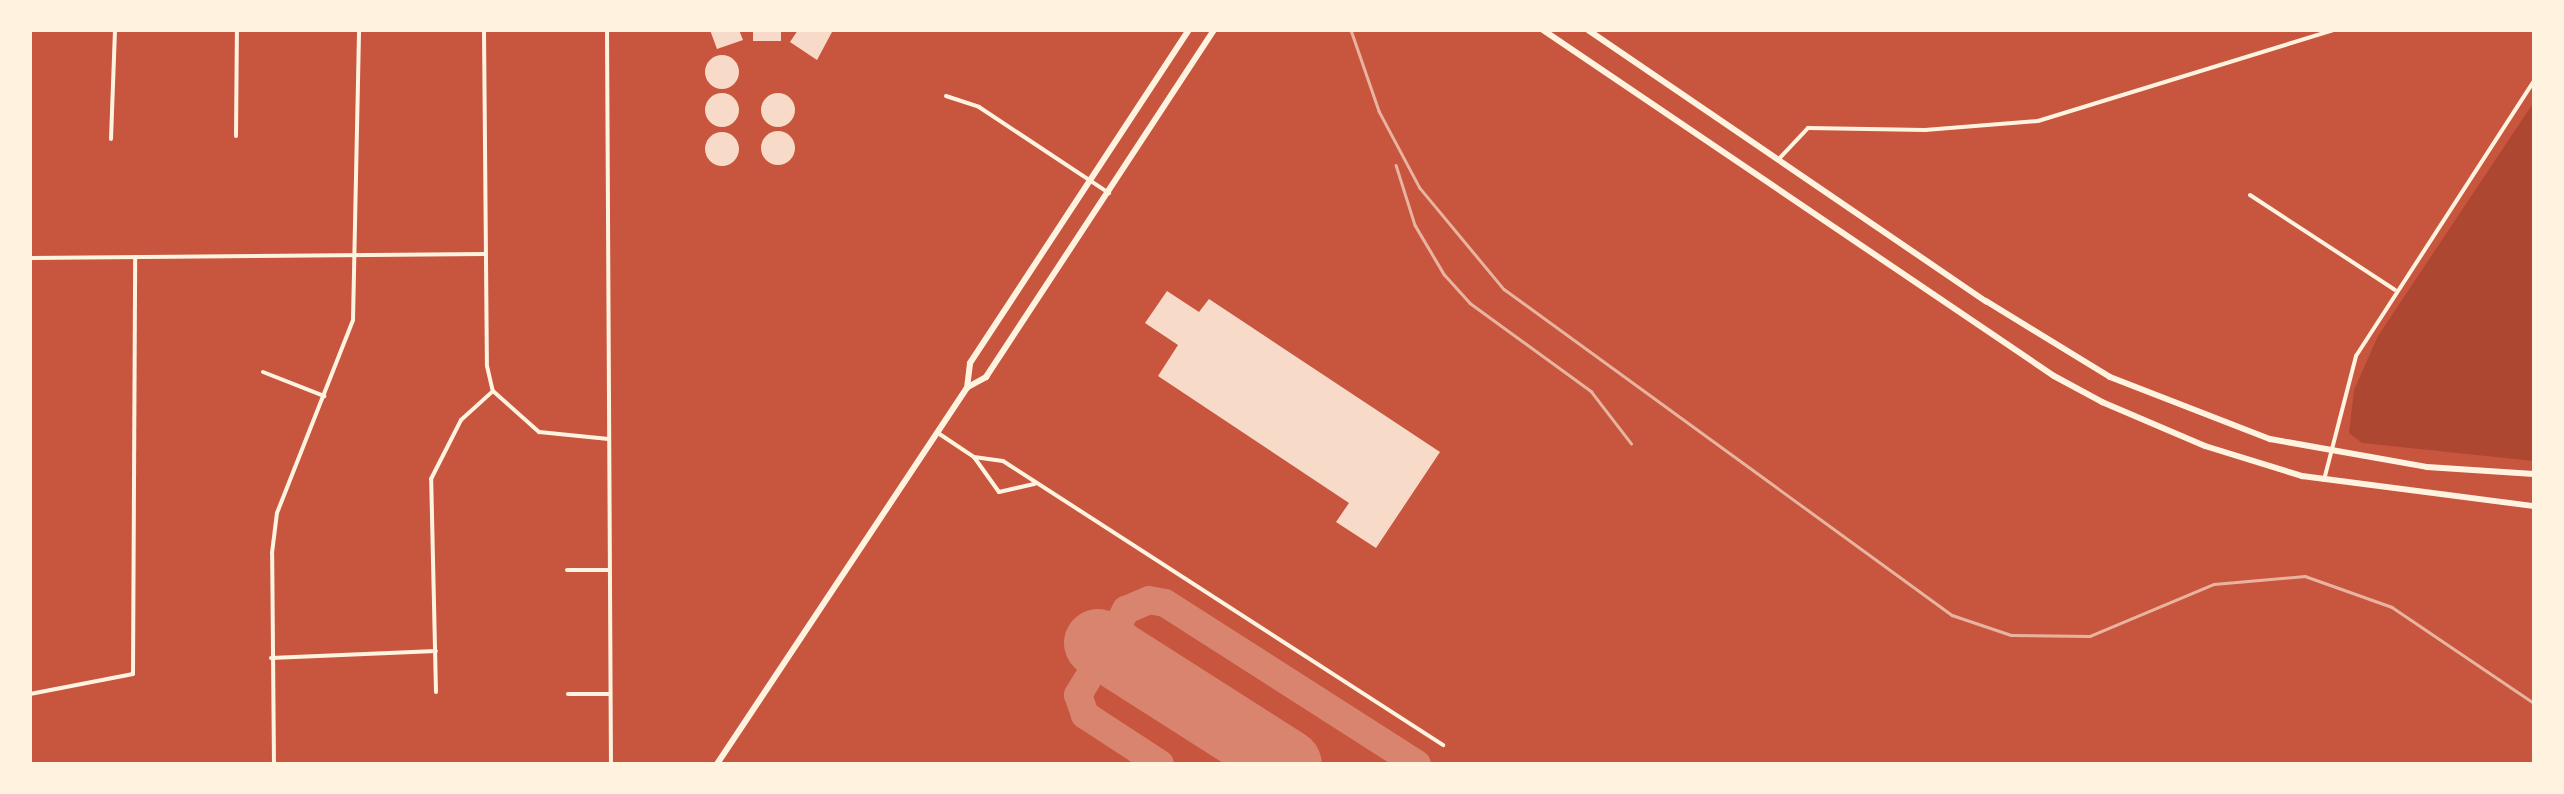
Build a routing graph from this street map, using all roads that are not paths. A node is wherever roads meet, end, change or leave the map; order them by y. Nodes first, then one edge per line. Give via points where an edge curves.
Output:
1 (114, 30) edge
2 (237, 30) edge
3 (359, 30) edge
4 (484, 30) edge
5 (606, 30) edge
6 (1189, 30) edge
7 (1214, 30) edge
8 (1543, 30) edge
9 (1588, 30) edge
10 (2333, 30) edge
11 (2534, 80) edge
12 (946, 96) dead end
13 (236, 136) dead end
14 (111, 139) dead end
15 (1778, 160) junction
16 (1090, 180) junction
17 (1109, 193) junction
18 (2250, 194) dead end
19 (486, 254) junction
20 (351, 255) junction
21 (135, 257) junction
22 (30, 258) edge
23 (2395, 290) junction
24 (264, 372) dead end
25 (967, 388) junction
26 (493, 391) junction
27 (326, 396) junction
28 (937, 433) junction
29 (609, 439) junction
30 (2330, 452) junction
31 (974, 457) junction
32 (2534, 474) edge
33 (2324, 480) junction
34 (1035, 484) junction
35 (2534, 506) edge
36 (568, 570) dead end
37 (610, 570) junction
38 (436, 650) junction
39 (271, 658) junction
40 (436, 692) dead end
41 (30, 694) edge
42 (568, 694) dead end
43 (610, 694) junction
44 (1444, 745) dead end
45 (274, 764) edge
46 (611, 764) edge
47 (717, 764) edge

1 - 14 street
2 - 13 street
3 - 20 street via 359,208
4 - 19 street
5 - 29 street
6 - 16 main road
7 - 17 main road
8 - 33 main road via 2054,376 2205,446
9 - 15 main road
10 - 15 street via 2038,122 1924,130 1808,128
11 - 23 street
12 - 16 street via 979,107
15 - 30 main road via 2110,376 2235,428
16 - 17 street
16 - 25 main road via 970,363
17 - 25 main road via 986,377
18 - 23 street
19 - 20 street
19 - 26 street
20 - 21 street
20 - 27 street via 353,320
21 - 22 street
21 - 41 street via 133,674
23 - 30 street via 2355,358
24 - 27 street
25 - 28 main road
26 - 29 street via 540,432
26 - 38 street via 460,420 431,479
27 - 39 street via 278,513
28 - 31 street
28 - 47 main road
29 - 37 street
30 - 32 main road
30 - 33 street
31 - 34 street via 1003,461
31 - 34 street via 1000,492
33 - 35 main road
34 - 44 street
36 - 37 street
37 - 43 street
38 - 39 street
38 - 40 street
39 - 45 street
42 - 43 street
43 - 46 street

